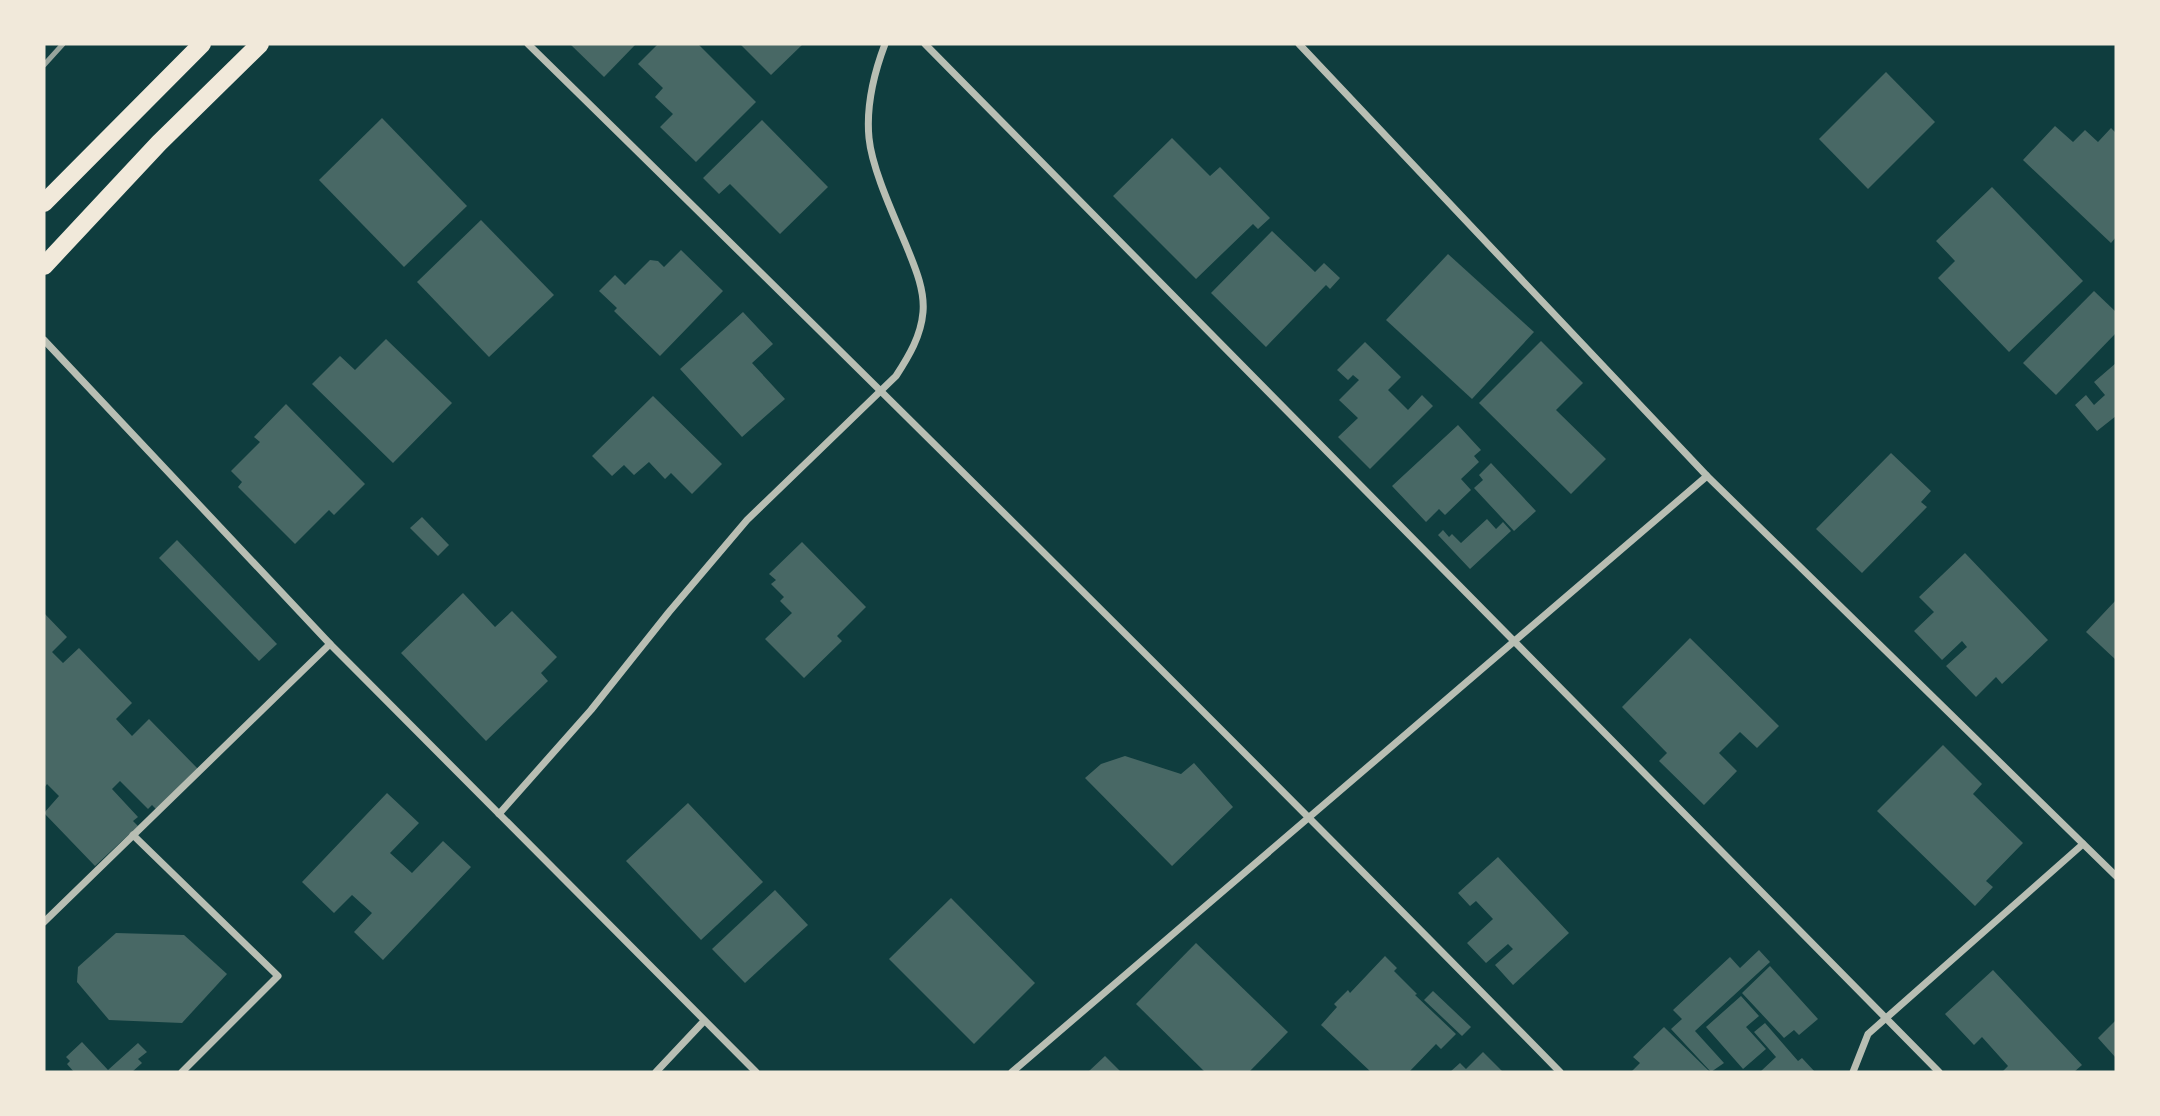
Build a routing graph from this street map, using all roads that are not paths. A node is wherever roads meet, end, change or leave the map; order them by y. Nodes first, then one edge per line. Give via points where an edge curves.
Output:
1 (202, 44) edge
2 (260, 44) edge
3 (528, 44) edge
4 (886, 44) edge
5 (925, 44) edge
6 (1298, 44) edge
7 (44, 204) edge
8 (44, 266) edge
9 (44, 340) edge
10 (881, 391) junction
11 (1707, 476) junction
12 (1515, 641) junction
13 (330, 645) junction
14 (499, 814) junction
15 (1310, 817) junction
16 (133, 835) junction
17 (2083, 844) junction
18 (2116, 876) edge
19 (44, 922) edge
20 (1886, 1018) junction
21 (704, 1021) junction
22 (182, 1072) edge
23 (656, 1072) edge
24 (756, 1072) edge
25 (1012, 1072) edge
26 (1560, 1072) edge
27 (1853, 1072) edge
28 (1939, 1072) edge

1 - 7 main road
2 - 8 main road
3 - 10 street
4 - 10 street via 870,98 869,139 883,190 921,286 923,311 914,347
5 - 12 street
6 - 11 street
9 - 13 street
10 - 14 street via 747,520
10 - 15 street
11 - 12 street
11 - 17 street
12 - 15 street
12 - 20 street
13 - 14 street
13 - 16 street
14 - 21 street
15 - 25 street
15 - 26 street
16 - 19 street
16 - 22 street via 278,976
17 - 18 street
17 - 20 street
20 - 27 street via 1868,1034
20 - 28 street
21 - 23 street
21 - 24 street

